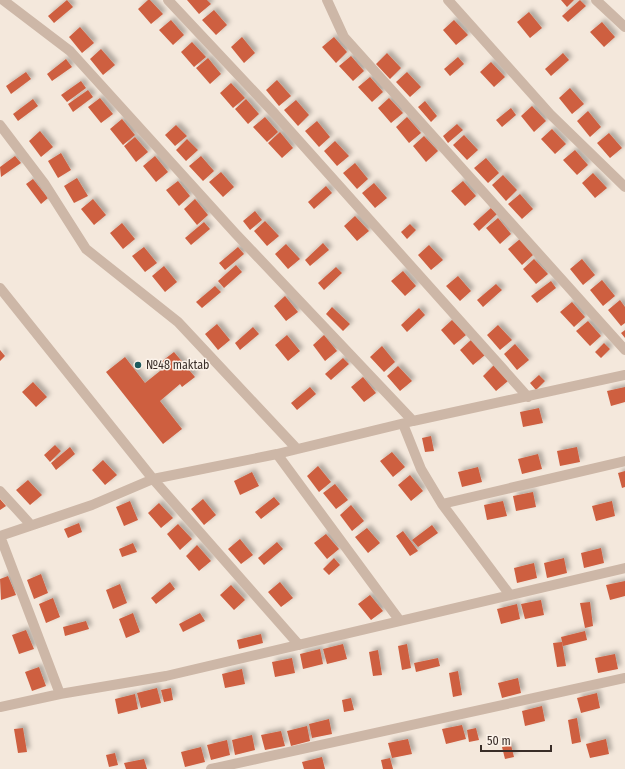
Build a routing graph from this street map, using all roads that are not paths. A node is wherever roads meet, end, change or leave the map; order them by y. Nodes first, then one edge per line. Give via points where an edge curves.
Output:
1 (3, 0) edge
2 (168, 0) edge
3 (327, 0) edge
4 (448, 0) edge
5 (596, 0) edge
6 (625, 27) edge
7 (0, 125) edge
8 (625, 187) edge
9 (0, 288) edge
10 (625, 350) edge
11 (625, 375) edge
12 (528, 397) junction
13 (408, 422) junction
14 (297, 449) junction
15 (277, 454) junction
16 (625, 461) edge
17 (153, 480) junction
18 (0, 491) edge
19 (442, 504) junction
20 (31, 525) junction
21 (625, 568) edge
22 (510, 595) junction
23 (400, 621) junction
24 (299, 645) junction
25 (625, 678) edge
26 (60, 694) junction
27 (0, 707) edge
28 (211, 769) edge

1 - 13 street via 70,51
2 - 12 street via 275,114
3 - 10 street via 344,37
4 - 8 street via 550,114
5 - 6 street
7 - 14 street via 44,183 86,249 178,322
9 - 17 street
11 - 12 street
12 - 13 street
13 - 14 street
13 - 19 street via 421,469
14 - 15 street
15 - 17 street
15 - 23 street
16 - 19 street
17 - 20 street via 92,506
17 - 24 street
18 - 20 street
19 - 22 street
20 - 26 street via 0,536
21 - 22 street
22 - 23 street
23 - 24 street
24 - 26 street via 166,676
25 - 28 street
26 - 27 street

